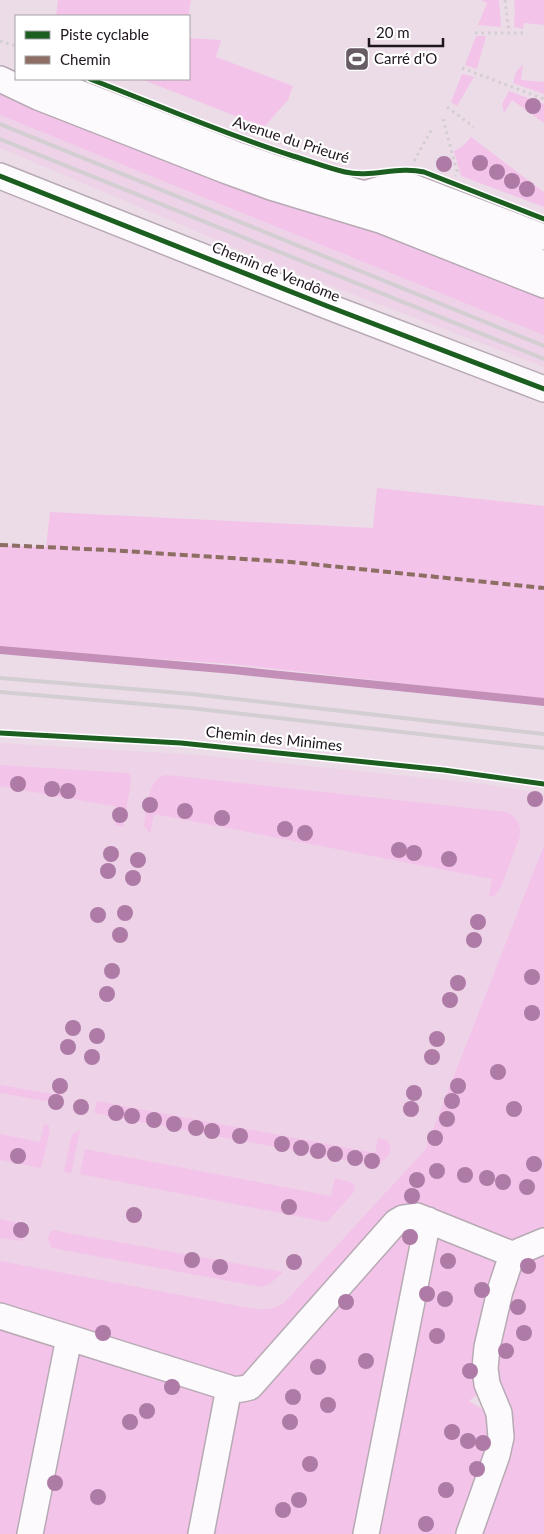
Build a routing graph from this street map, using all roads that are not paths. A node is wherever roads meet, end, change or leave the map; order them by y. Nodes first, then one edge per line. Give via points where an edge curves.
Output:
1 (0, 69) edge
2 (15, 73) edge
3 (0, 79) edge
4 (45, 80) edge
5 (231, 163) junction
6 (0, 176) edge
7 (364, 194) junction
8 (544, 237) edge
9 (541, 270) edge
10 (544, 389) edge
11 (428, 1220) junction
12 (544, 1241) edge
13 (514, 1255) junction
14 (0, 1316) edge
15 (69, 1338) junction
16 (229, 1388) junction
17 (30, 1534) edge
18 (201, 1534) edge
19 (366, 1534) edge
20 (469, 1534) edge

1 - 2 street
3 - 5 street, Avenue du Prieuré via 38,97
4 - 5 street, Avenue du Prieuré
5 - 7 street, Avenue du Prieuré via 278,169
5 - 9 street, Avenue du Prieuré via 271,187
6 - 10 street, Chemin de Vendôme
7 - 8 street via 388,187 410,186
7 - 9 street, Avenue du Prieuré
11 - 13 street
11 - 16 street via 411,1216 396,1222 250,1387
11 - 19 street
12 - 13 street
13 - 20 street via 500,1291 485,1368 487,1384 499,1413 501,1436
14 - 15 street
15 - 16 street
15 - 17 street
16 - 18 street

